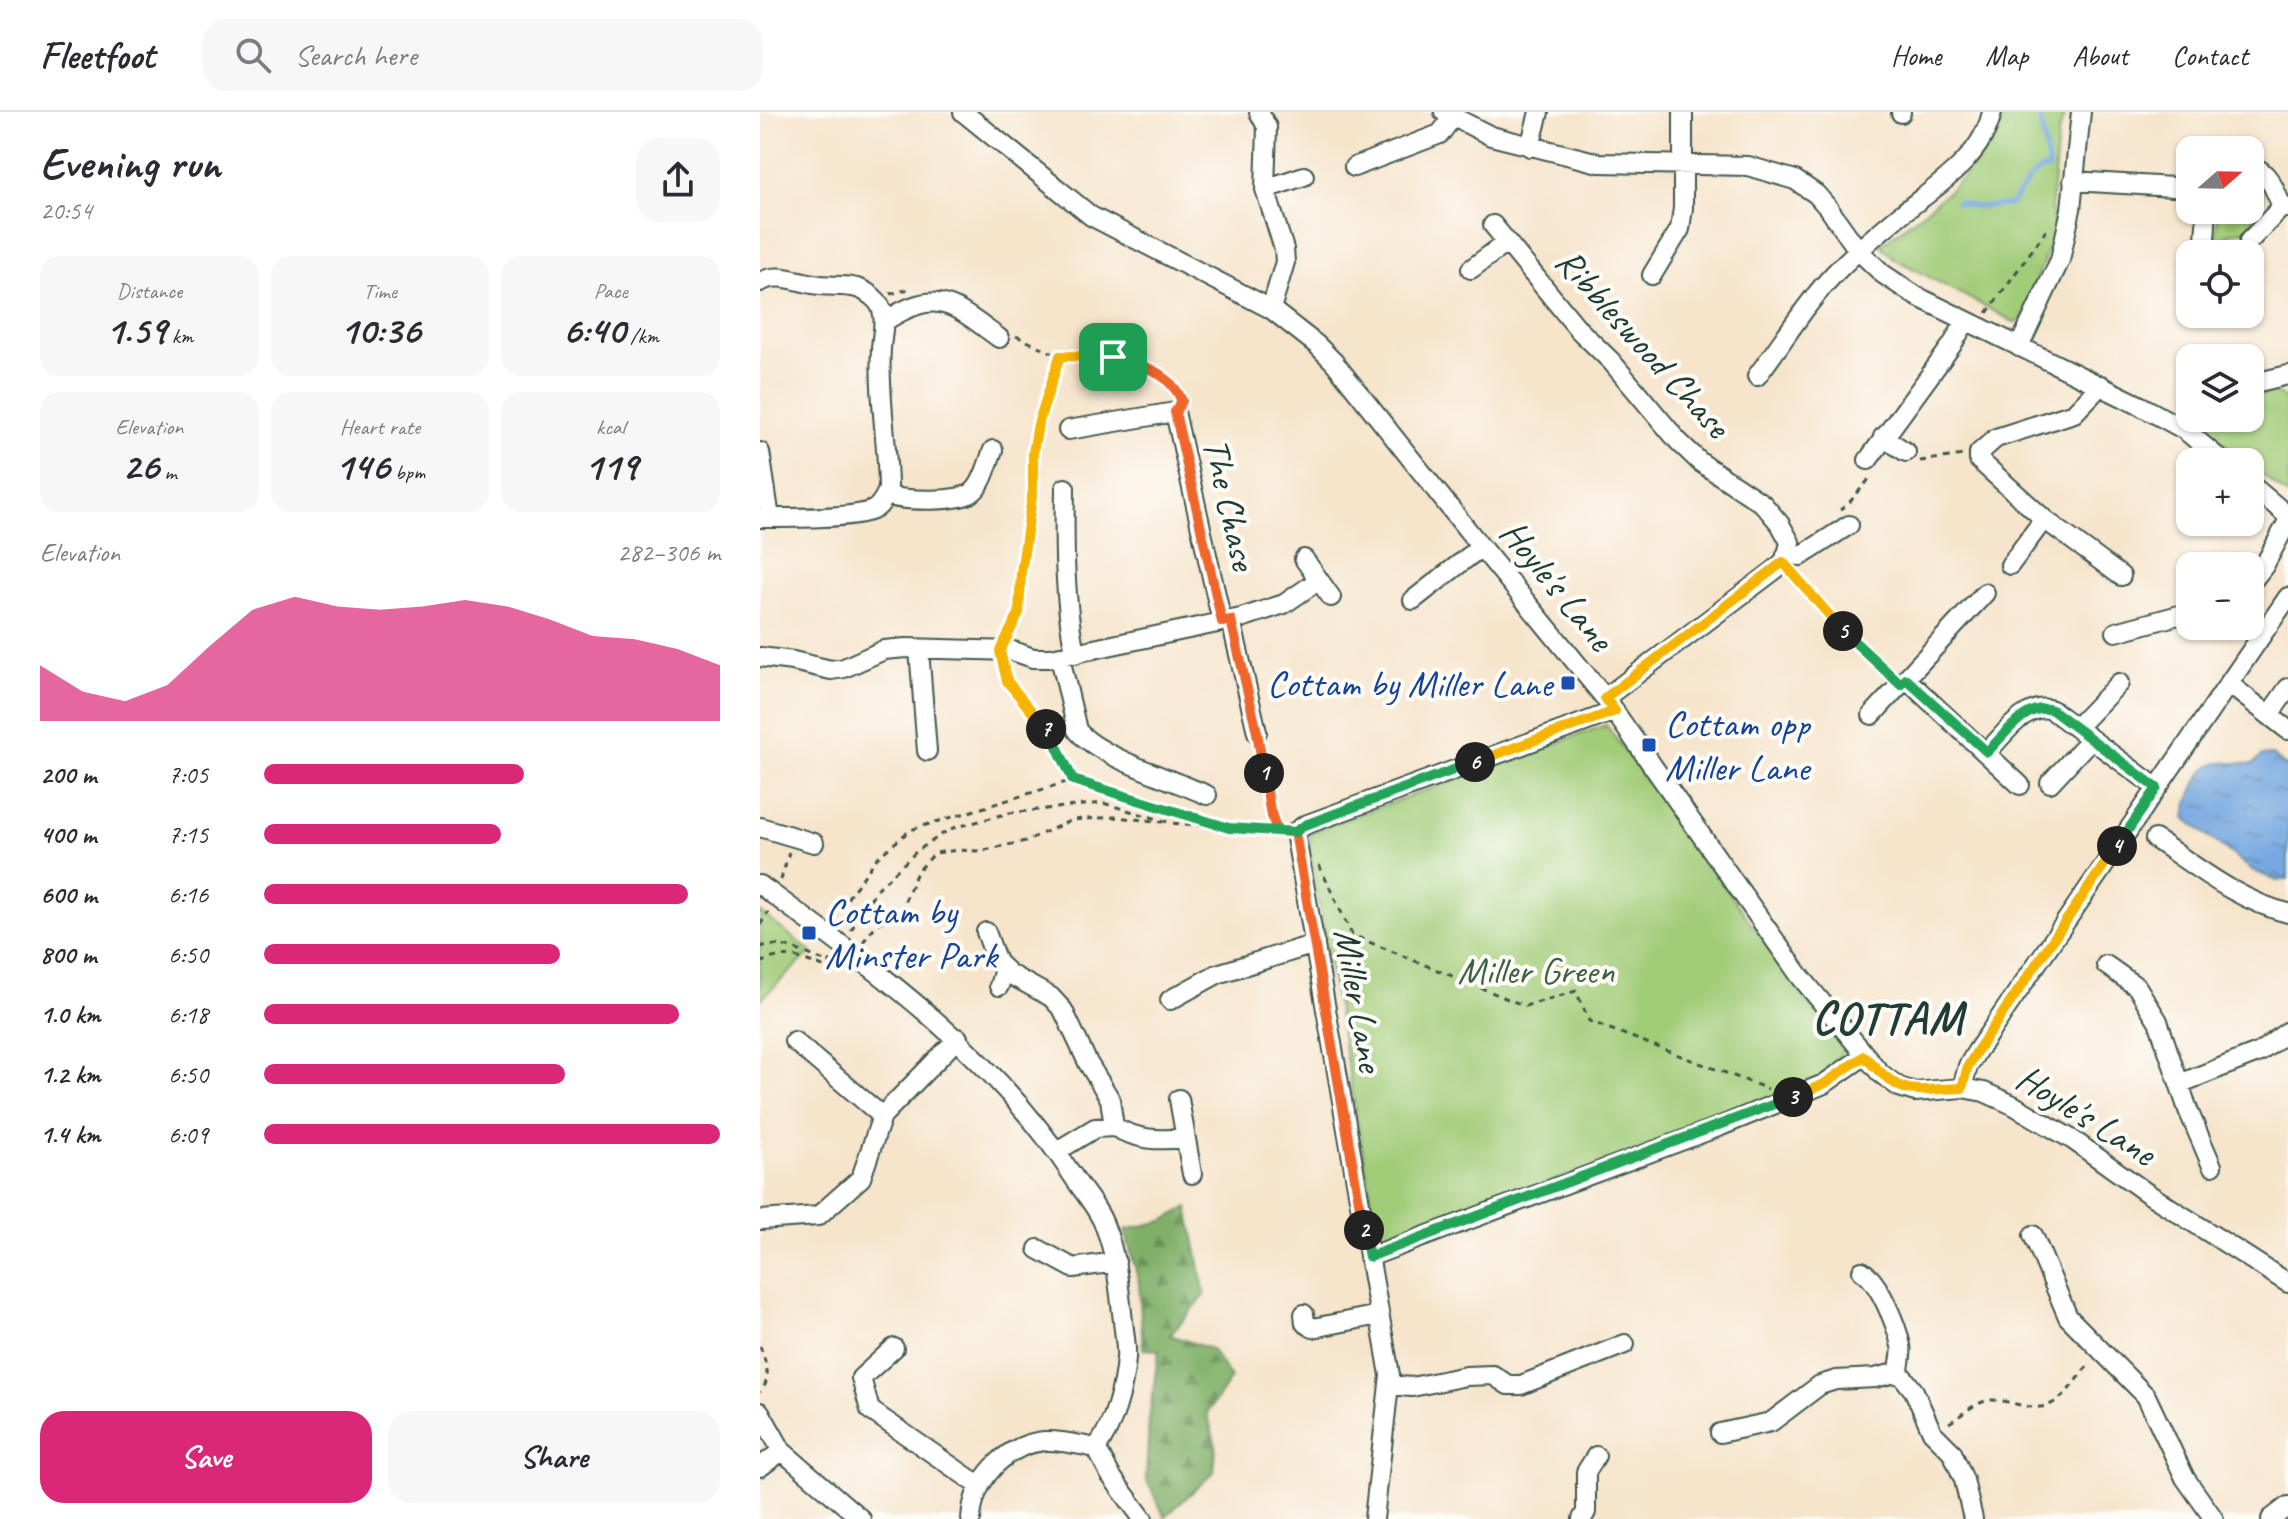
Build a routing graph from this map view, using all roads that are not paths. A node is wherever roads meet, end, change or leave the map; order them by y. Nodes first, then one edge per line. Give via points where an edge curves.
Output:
1 (963, 112) edge
2 (1259, 112) edge
3 (1539, 112) edge
4 (1683, 112) edge
5 (1992, 112) edge
6 (2081, 112) edge
7 (1448, 115) edge
8 (1530, 147) junction
9 (1682, 166) junction
10 (1354, 167) dead end
11 (2264, 174) edge
12 (1304, 176) dead end
13 (2073, 181) junction
14 (2176, 187) edge
15 (1265, 189) junction
16 (2285, 208) edge
17 (1493, 225) dead end
18 (2250, 240) edge
19 (1507, 242) junction
20 (1858, 250) junction
21 (1471, 269) dead end
22 (1652, 275) dead end
23 (760, 282) edge
24 (1271, 309) junction
25 (1966, 321) junction
26 (884, 322) junction
27 (1004, 334) road end
28 (2019, 347) junction
29 (2288, 375) edge
30 (1757, 376) dead end
31 (2264, 381) edge
32 (2101, 385) junction
33 (2176, 418) edge
34 (1068, 430) dead end
35 (2196, 432) edge
36 (1883, 437) junction
37 (2210, 448) edge
38 (993, 450) dead end
39 (760, 452) edge
40 (1906, 452) road end
41 (1868, 460) dead end
42 (1065, 488) dead end
43 (886, 495) junction
44 (2264, 497) edge
45 (765, 518) edge
46 (1843, 518) road end
47 (2288, 518) edge
48 (2044, 519) junction
49 (1481, 547) junction
50 (1304, 559) dead end
51 (1785, 559) junction
52 (2010, 565) dead end
53 (2264, 566) edge
54 (2121, 576) dead end
55 (1319, 580) junction
56 (1985, 593) dead end
57 (1331, 597) dead end
58 (2288, 597) edge
59 (1413, 600) dead end
60 (2176, 616) edge
61 (1226, 621) junction
62 (2116, 632) dead end
63 (919, 649) junction
64 (1067, 655) junction
65 (760, 657) edge
66 (1904, 682) junction
67 (2119, 683) dead end
68 (2229, 684) junction
69 (2288, 688) edge
70 (1610, 705) junction
71 (1872, 715) dead end
72 (2269, 715) junction
73 (2288, 730) edge
74 (1257, 732) road end
75 (2084, 734) junction
76 (927, 751) dead end
77 (1987, 752) junction
78 (2050, 783) dead end
79 (2020, 785) dead end
80 (2157, 788) junction
81 (1207, 795) dead end
82 (760, 827) edge
83 (2155, 839) dead end
84 (814, 843) dead end
85 (760, 885) edge
86 (2288, 913) edge
87 (986, 932) dead end
88 (1315, 944) junction
89 (2106, 965) dead end
90 (1170, 1000) dead end
91 (2288, 1031) edge
92 (958, 1038) junction
93 (794, 1041) dead end
94 (1864, 1056) junction
95 (2179, 1084) junction
96 (1962, 1088) junction
97 (1179, 1099) dead end
98 (882, 1116) junction
99 (1114, 1127) junction
100 (1185, 1138) junction
101 (1057, 1151) junction
102 (2212, 1166) dead end
103 (1192, 1174) dead end
104 (760, 1220) edge
105 (2033, 1235) dead end
106 (1038, 1249) dead end
107 (1369, 1257) junction
108 (1116, 1262) junction
109 (1862, 1271) dead end
110 (2285, 1275) edge
111 (1304, 1314) dead end
112 (1379, 1315) junction
113 (1625, 1344) dead end
114 (894, 1348) dead end
115 (1899, 1372) junction
116 (1389, 1385) junction
117 (760, 1412) edge
118 (1720, 1433) dead end
119 (1096, 1448) junction
120 (782, 1451) junction
121 (1596, 1456) dead end
122 (760, 1467) edge
123 (980, 1486) junction
124 (2288, 1506) edge
125 (861, 1519) edge
126 (971, 1519) edge
127 (1143, 1519) edge
128 (1374, 1519) edge
129 (1582, 1519) edge
130 (1973, 1519) edge
131 (2214, 1519) edge
132 (2271, 1519) edge

1 - 24 street, Hoyle's Lane via 1091,216
2 - 15 street via 1267,127
3 - 8 street
4 - 9 street
5 - 20 street via 1990,124 1959,168
6 - 13 street
7 - 8 street
7 - 10 street via 1440,134
8 - 9 street via 1610,165
9 - 20 street via 1748,166 1795,180 1816,194
9 - 22 street via 1680,229
11 - 16 street
12 - 15 street
13 - 14 street
13 - 28 street via 2060,260
15 - 24 street via 1285,262
16 - 18 street
17 - 19 street, Ribbleswood Chase
19 - 21 street, Ribbleswood Chase
19 - 51 street, Ribbleswood Chase via 1678,441 1763,504 1790,542
20 - 25 street via 1916,296
20 - 30 street via 1832,276
23 - 26 street via 780,277 858,287 879,303
24 - 49 street, Hoyle's Lane via 1334,362
25 - 28 street
25 - 36 street
26 - 27 street via 903,309 943,302
26 - 43 street via 880,366
28 - 32 street
29 - 31 street
32 - 33 street
32 - 48 street via 2074,413 1996,438 1979,453 1985,468
34 - 61 street, The Chase via 1175,412
35 - 37 street
36 - 40 street
36 - 41 street
38 - 43 street via 978,487 965,497
39 - 45 street
42 - 64 street
43 - 45 street via 874,509 851,514
44 - 47 street
46 - 51 street via 1801,556
47 - 53 street
48 - 52 street
48 - 54 street
49 - 59 street
49 - 70 street, Hoyle's Lane
50 - 55 street, The Chase
51 - 70 street
55 - 57 street, The Chase
55 - 61 street, The Chase via 1284,604
56 - 66 street
58 - 68 street
60 - 62 street
61 - 64 street, The Chase
61 - 74 street, The Chase
63 - 64 street, The Chase via 1013,651 1033,658
63 - 65 street, The Chase via 884,650 831,670
63 - 76 street
64 - 81 street via 1082,737
66 - 71 street
66 - 77 street
67 - 75 street
68 - 72 street
68 - 80 street
69 - 72 street
70 - 88 street, Miller Lane via 1286,832
70 - 94 street, Hoyle's Lane via 1800,976
72 - 73 street
75 - 77 street via 2041,706
75 - 78 street
75 - 80 street
77 - 79 street
80 - 96 street via 1977,1051
82 - 84 street
83 - 86 street via 2240,894
85 - 92 street
87 - 99 street via 1001,977 1011,975 1051,997 1063,1010 1110,1099
88 - 90 street via 1217,974
88 - 107 street, Miller Lane
89 - 95 street via 2137,987 2158,1021
91 - 95 street via 2260,1052
92 - 98 street
92 - 101 street
93 - 98 street
94 - 96 street, Hoyle's Lane via 1899,1087 1915,1092
94 - 107 street via 1824,1084
95 - 102 street
96 - 110 street, Hoyle's Lane via 2013,1105
97 - 100 street
98 - 104 street via 861,1178 818,1216
99 - 100 street via 1154,1142
99 - 101 street via 1095,1128
100 - 103 street
101 - 108 street via 1104,1224
105 - 131 street via 2068,1317 2146,1396 2185,1478
106 - 108 street via 1073,1268
107 - 112 street, Miller Lane
108 - 119 street via 1126,1355 1105,1437
109 - 115 street via 1877,1286 1901,1345
111 - 112 street via 1305,1323 1313,1328
112 - 116 street, Miller Lane
113 - 116 street via 1521,1385 1508,1385 1493,1375 1412,1387
114 - 123 street via 861,1378 870,1410
115 - 118 street via 1820,1385 1771,1422
115 - 130 street via 1932,1432 1952,1452
116 - 128 street, Miller Lane
117 - 120 street
119 - 123 street via 1043,1441 994,1465
119 - 127 street
120 - 122 street
120 - 125 street
121 - 129 street via 1586,1472
123 - 126 street
124 - 132 street

